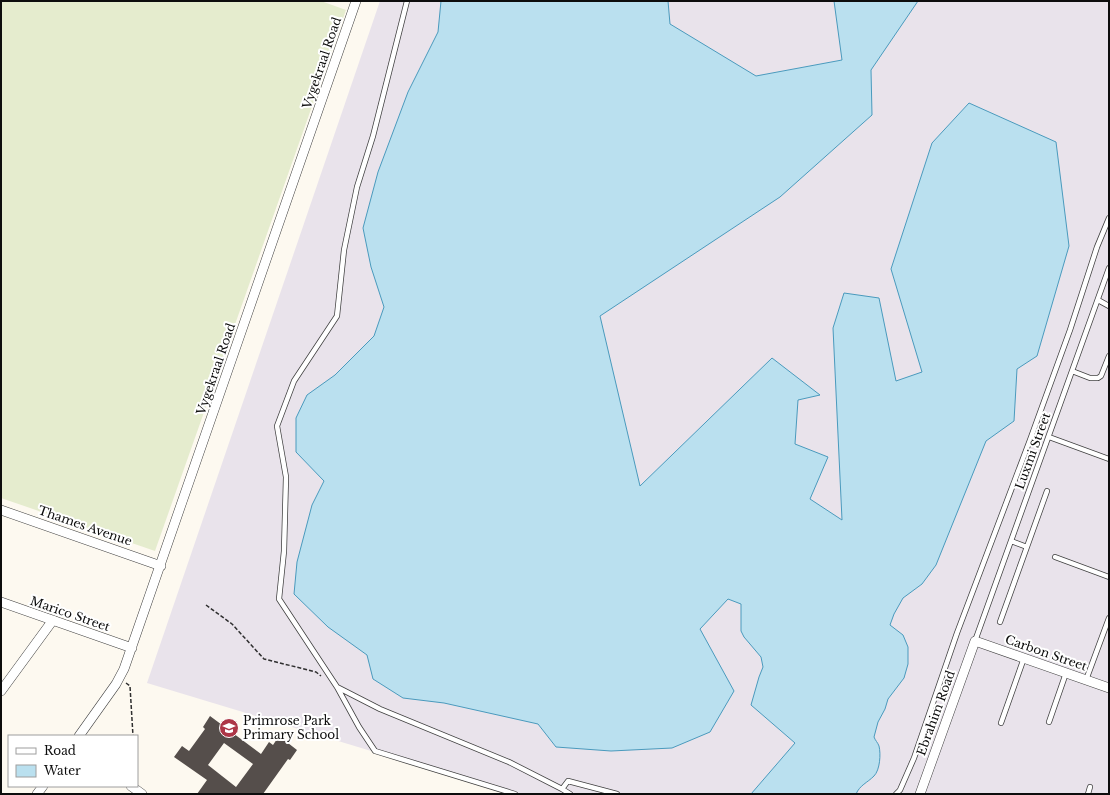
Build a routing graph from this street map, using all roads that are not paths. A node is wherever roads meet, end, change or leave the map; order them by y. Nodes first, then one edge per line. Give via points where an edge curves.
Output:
1 (407, 1) edge
2 (354, 2) edge
3 (1109, 218) edge
4 (1109, 268) edge
5 (1098, 300) junction
6 (1109, 306) edge
7 (1109, 356) edge
8 (1072, 371) junction
9 (1049, 437) junction
10 (1109, 459) edge
11 (1047, 491) dead end
12 (1, 510) edge
13 (1011, 541) junction
14 (1027, 547) junction
15 (1055, 556) dead end
16 (161, 566) junction
17 (1109, 576) edge
18 (1, 602) edge
19 (1109, 618) edge
20 (53, 620) junction
21 (1000, 622) dead end
22 (975, 641) junction
23 (132, 648) junction
24 (1024, 658) junction
25 (1066, 673) junction
26 (1086, 680) junction
27 (337, 687) junction
28 (1109, 688) edge
29 (1, 691) edge
30 (1049, 722) dead end
31 (1001, 723) dead end
32 (81, 735) edge
33 (1090, 786) dead end
34 (132, 787) edge
35 (562, 789) junction
36 (898, 793) edge
37 (142, 794) edge
38 (515, 794) edge
39 (570, 794) edge
40 (617, 794) edge
41 (920, 794) edge
42 (1088, 794) edge

1 - 27 lane via 373,136 357,187 344,250 337,316 294,381 277,426 286,477 284,551 279,599
2 - 16 street, Vygekraal Road
3 - 36 lane via 1030,440 957,633 914,758
4 - 5 lane, Luxmi Street
5 - 6 lane
5 - 8 lane, Luxmi Street
7 - 8 lane via 1098,378 1090,378
8 - 9 lane, Luxmi Street
9 - 10 lane
9 - 13 lane, Luxmi Street
11 - 14 lane
12 - 16 street, Thames Avenue
13 - 14 lane
13 - 22 lane, Luxmi Street
14 - 21 lane
15 - 17 lane
16 - 23 street, Vygekraal Road
18 - 20 street, Marico Street
19 - 26 lane
20 - 23 street, Marico Street
20 - 29 street
22 - 24 street, Carbon Street
22 - 41 street, Ebrahim Road
23 - 32 street, Vygekraal Road via 120,678
24 - 25 street, Carbon Street
24 - 31 lane
25 - 26 street, Carbon Street
25 - 30 lane
26 - 28 street, Carbon Street
27 - 35 lane via 380,709 509,762
27 - 38 lane via 375,751
33 - 42 lane
34 - 37 street
35 - 39 lane
35 - 40 lane via 568,781

